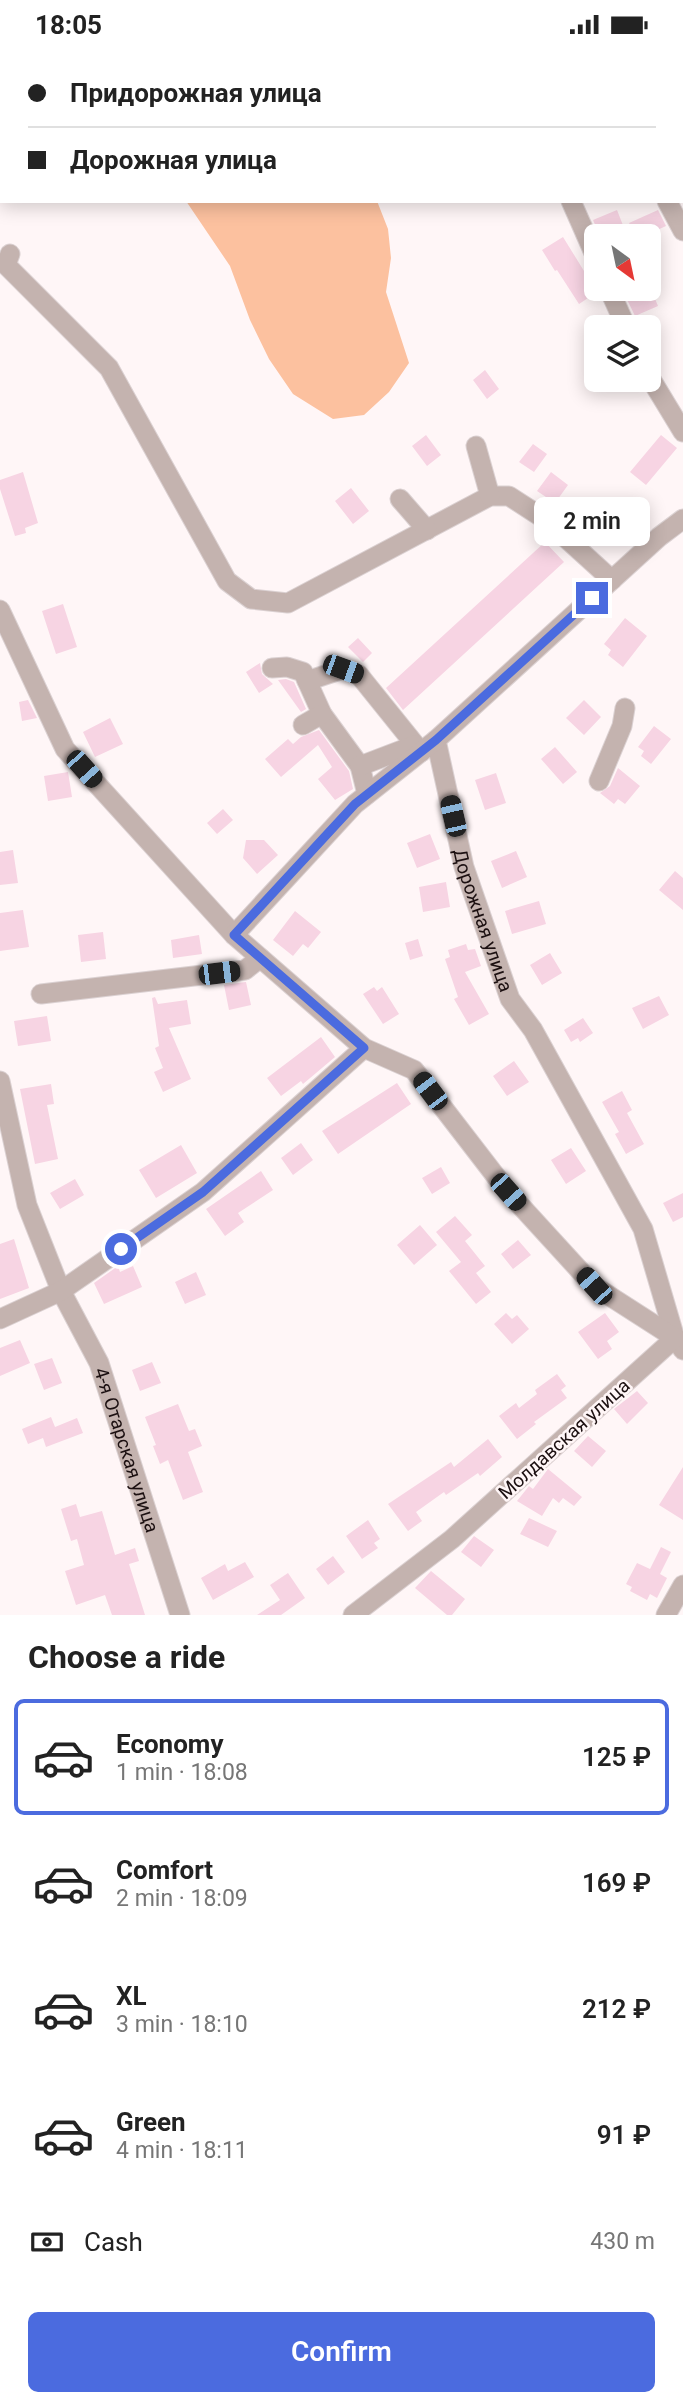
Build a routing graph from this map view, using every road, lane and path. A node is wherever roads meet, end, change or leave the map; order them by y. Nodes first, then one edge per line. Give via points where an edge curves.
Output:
1 (572, 203) edge
2 (668, 203) edge
3 (584, 230) edge
4 (683, 231) edge
5 (5, 261) edge
6 (659, 392) edge
7 (683, 432) edge
8 (476, 446) dead end
9 (490, 496) junction
10 (400, 499) dead end
11 (683, 519) edge
12 (426, 530) junction
13 (612, 580) junction
14 (0, 610) edge
15 (272, 668) dead end
16 (307, 681) junction
17 (625, 708) dead end
18 (322, 714) junction
19 (303, 725) dead end
20 (424, 746) junction
21 (360, 767) junction
22 (599, 781) dead end
23 (367, 795) junction
24 (234, 935) junction
25 (260, 958) junction
26 (41, 993) dead end
27 (364, 1048) junction
28 (0, 1081) edge
29 (61, 1291) junction
30 (0, 1319) edge
31 (679, 1344) edge
32 (683, 1585) edge
33 (180, 1615) edge
34 (353, 1615) edge
35 (666, 1615) edge

1 - 3 street
2 - 4 street
5 - 12 street via 109,368 227,581 251,599 288,603
6 - 7 street
8 - 9 street
9 - 12 street
9 - 13 street via 509,496 546,520
10 - 12 street
11 - 13 street
13 - 20 street
14 - 24 street via 65,749
15 - 16 street via 303,672
16 - 18 street
16 - 20 street via 343,669 359,675
17 - 22 street
18 - 19 street
18 - 21 street
20 - 21 street
20 - 23 street
20 - 31 street, Дорожная улица via 510,999 533,1030 643,1229
21 - 23 street
23 - 24 street
24 - 25 street
25 - 26 street via 245,970
25 - 27 street
27 - 29 street via 203,1192
27 - 31 street via 414,1070 508,1192 594,1286
28 - 29 street, 4-я Отарская улица via 27,1205
29 - 30 street
29 - 33 street, 4-я Отарская улица via 99,1363
31 - 34 street, Молдавская улица via 452,1539
32 - 35 street

